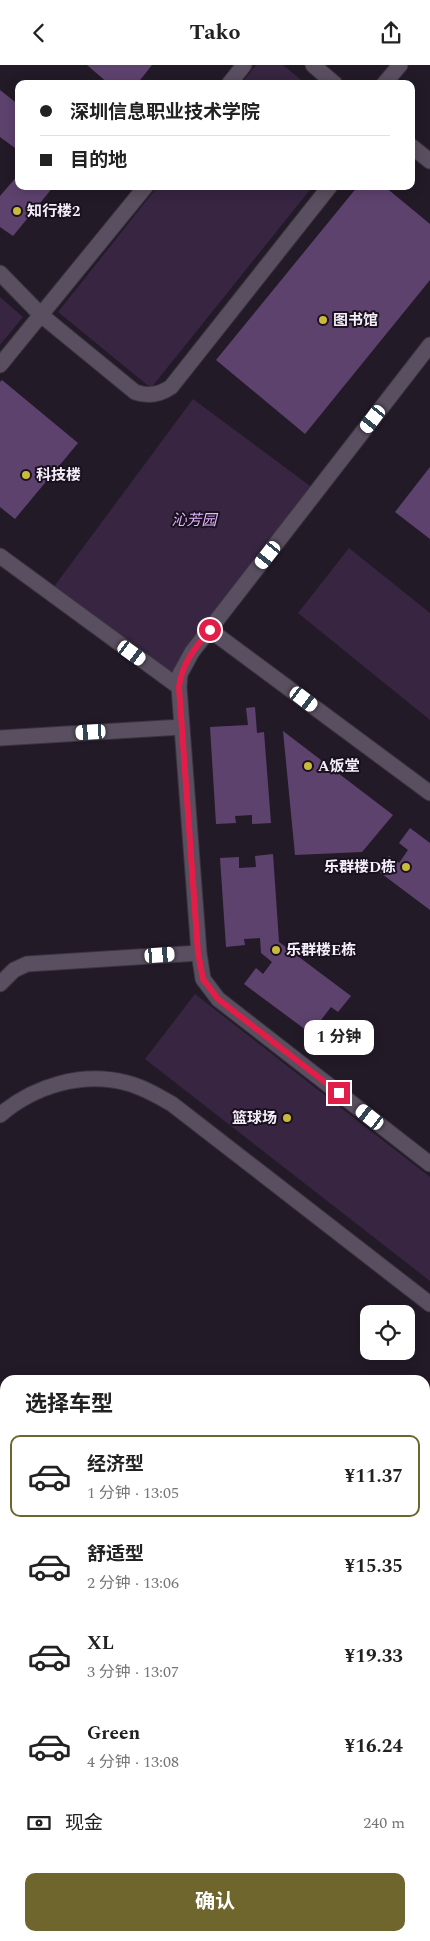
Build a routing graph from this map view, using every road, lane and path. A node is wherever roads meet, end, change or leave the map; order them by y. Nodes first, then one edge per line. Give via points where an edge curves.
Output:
1 (244, 65) edge
2 (312, 65) edge
3 (400, 65) edge
4 (231, 80) edge
5 (330, 80) edge
6 (387, 80) edge
7 (415, 149) edge
8 (430, 161) edge
9 (143, 190) edge
10 (327, 190) edge
11 (0, 273) edge
12 (41, 315) junction
13 (430, 345) edge
14 (0, 365) edge
15 (0, 556) edge
16 (210, 630) junction
17 (179, 687) junction
18 (182, 727) junction
19 (0, 738) edge
20 (430, 793) edge
21 (198, 953) junction
22 (0, 984) edge
23 (0, 1115) edge
24 (430, 1164) edge
25 (430, 1304) edge

1 - 4 street
2 - 5 street
3 - 6 street
7 - 8 street
9 - 12 street
10 - 12 street via 163,393 144,395 135,392
11 - 12 street
12 - 14 street
13 - 16 street
15 - 17 street
16 - 17 street via 185,663
16 - 20 street
17 - 18 street
18 - 19 street
18 - 21 street
21 - 22 street via 27,964 14,970
21 - 24 street via 203,979 218,999
23 - 25 street via 33,1092 55,1084 104,1079 148,1090 172,1104

